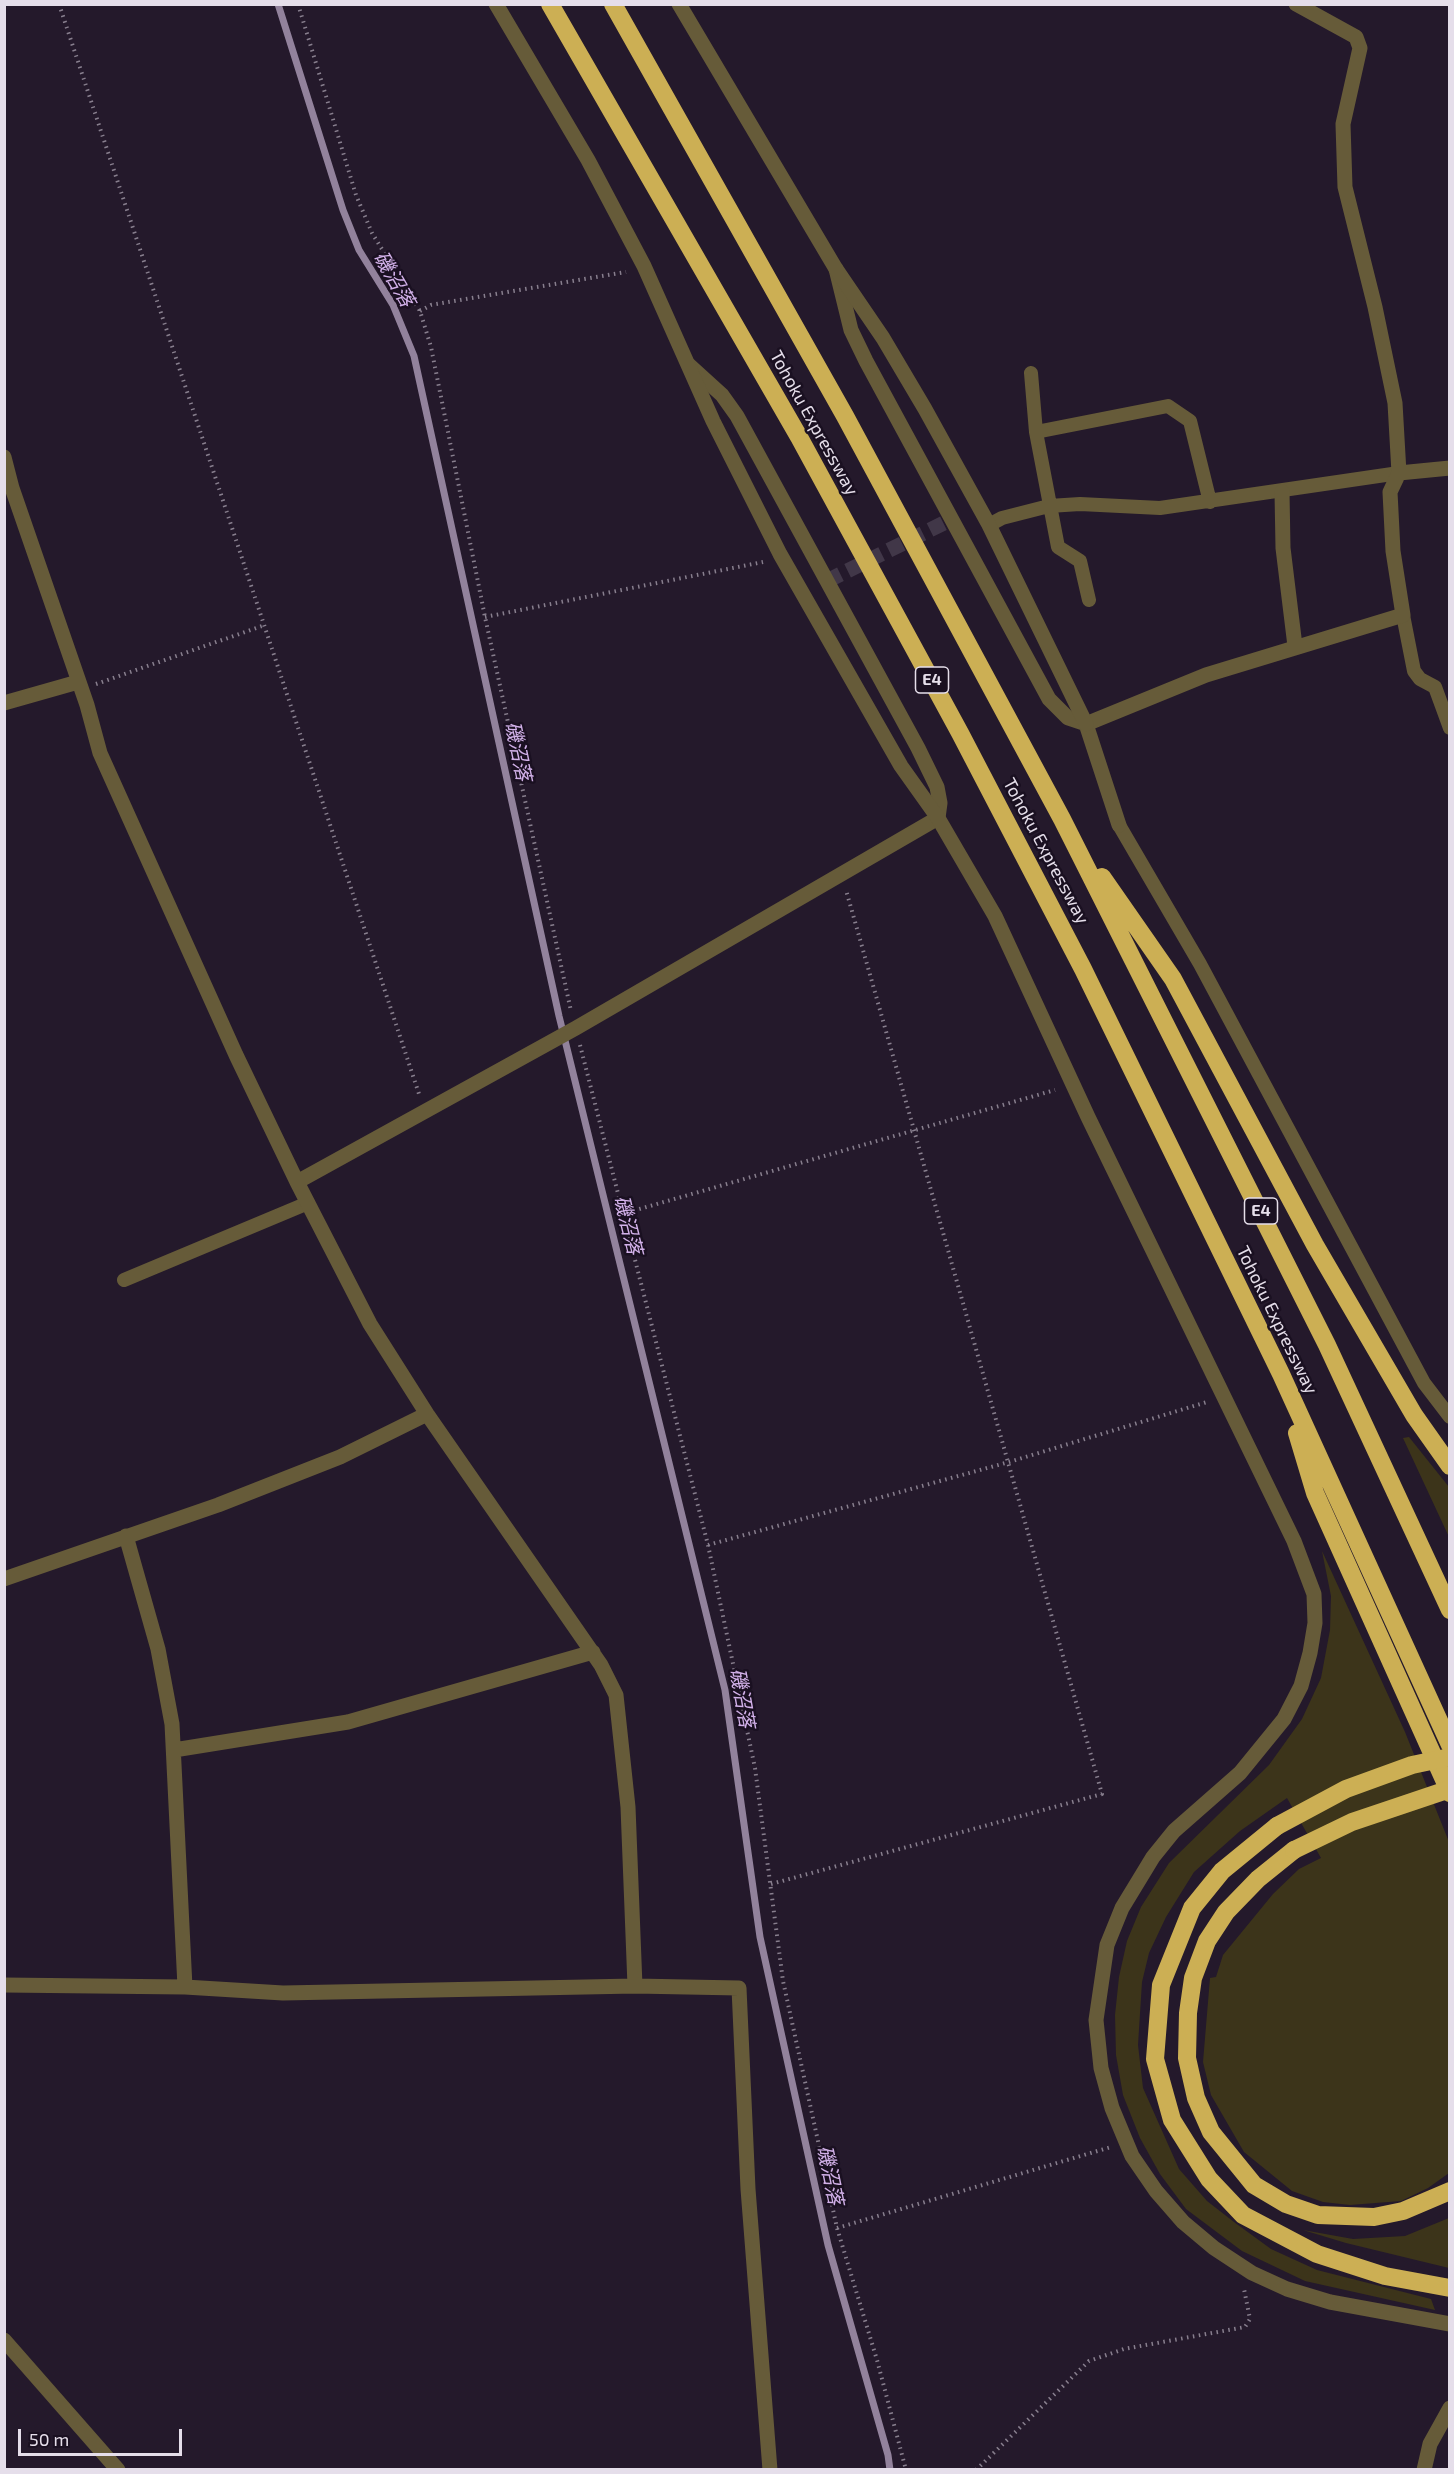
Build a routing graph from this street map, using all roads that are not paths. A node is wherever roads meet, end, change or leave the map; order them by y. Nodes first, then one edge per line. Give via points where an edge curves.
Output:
1 (496, 4) edge
2 (550, 4) edge
3 (613, 4) edge
4 (679, 4) edge
5 (1296, 4) edge
6 (836, 269) junction
7 (689, 365) junction
8 (1031, 373) dead end
9 (1036, 432) junction
10 (4, 457) edge
11 (1449, 468) edge
12 (1399, 473) junction
13 (1282, 492) junction
14 (1210, 502) junction
15 (1049, 506) junction
16 (989, 525) junction
17 (1089, 600) dead end
18 (1403, 615) junction
19 (1295, 646) junction
20 (78, 682) junction
21 (4, 703) edge
22 (1086, 724) junction
23 (1449, 728) edge
24 (938, 818) junction
25 (1062, 819) junction
26 (1119, 825) joint
27 (297, 1182) junction
28 (308, 1203) junction
29 (124, 1280) dead end
30 (1281, 1374) junction
31 (427, 1414) junction
32 (1449, 1417) edge
33 (1449, 1466) edge
34 (126, 1536) junction
35 (4, 1579) edge
36 (1449, 1610) edge
37 (593, 1652) junction
38 (1449, 1745) edge
39 (174, 1750) junction
40 (1449, 1757) edge
41 (1449, 1791) edge
42 (4, 1985) edge
43 (634, 1986) junction
44 (185, 1987) junction
45 (1449, 2191) edge
46 (1449, 2288) edge
47 (1449, 2324) edge
48 (4, 2340) edge
49 (1449, 2408) edge
50 (118, 2469) edge
51 (770, 2469) edge
52 (1424, 2469) edge

1 - 7 street via 588,160 644,266
2 - 30 highway, Tohoku Expressway / E4 via 799,437 960,733 1083,969
3 - 25 highway, Tohoku Expressway / E4 via 840,405
4 - 6 street
5 - 12 street via 1356,37 1360,48 1343,124 1345,187 1376,307 1395,403
6 - 16 street via 919,399
6 - 22 street via 851,330 1049,699 1068,718
7 - 24 street via 780,554 901,766
7 - 24 street via 722,395 737,416 918,748 937,787
8 - 9 lane
9 - 14 lane via 1168,406 1190,421
9 - 15 lane
10 - 20 street
11 - 12 street
12 - 13 lane
12 - 18 street via 1390,492 1393,551
13 - 14 lane
13 - 19 street via 1283,548
14 - 15 lane via 1160,508
15 - 16 lane
15 - 17 lane via 1058,547 1080,561
16 - 22 street
18 - 19 street
18 - 23 lane via 1414,671 1435,687
19 - 22 street via 1206,675
20 - 21 street
20 - 27 street via 100,753
22 - 26 street
24 - 27 street via 574,1029
24 - 47 street via 994,916 1304,1563 1314,1594 1315,1623 1301,1686 1284,1719 1240,1773 1174,1832 1153,1857 1122,1908 1107,1945 1096,2020 1101,2068 1112,2108 1132,2156 1156,2191 1183,2222 1252,2273 1330,2302
25 - 33 highway via 1173,979 1315,1245 1414,1415
25 - 36 highway, Tohoku Expressway / E4 via 1322,1335
26 - 32 lane via 1200,964 1424,1383
27 - 28 street
28 - 29 lane
28 - 31 street via 370,1324
30 - 38 highway, Tohoku Expressway / E4
30 - 41 highway via 1315,1493
31 - 34 street via 340,1457
31 - 37 street
34 - 35 street
34 - 39 street via 158,1649
37 - 39 street via 348,1722
37 - 43 street via 616,1695 628,1807
39 - 44 street
40 - 46 highway, bridge via 1412,1765 1346,1789 1277,1826 1222,1871 1192,1908 1161,1985 1155,2059 1172,2120 1209,2179 1243,2215 1317,2254 1386,2276
41 - 45 highway, bridge via 1352,1822 1294,1850 1258,1879 1226,1912 1207,1941 1193,1978 1187,2058 1196,2098 1211,2132 1254,2185 1286,2204 1318,2216 1374,2217 1403,2211
42 - 44 street
43 - 44 street via 294,1993
43 - 51 street via 739,1988 748,2189
48 - 50 street
49 - 52 street via 1430,2444

